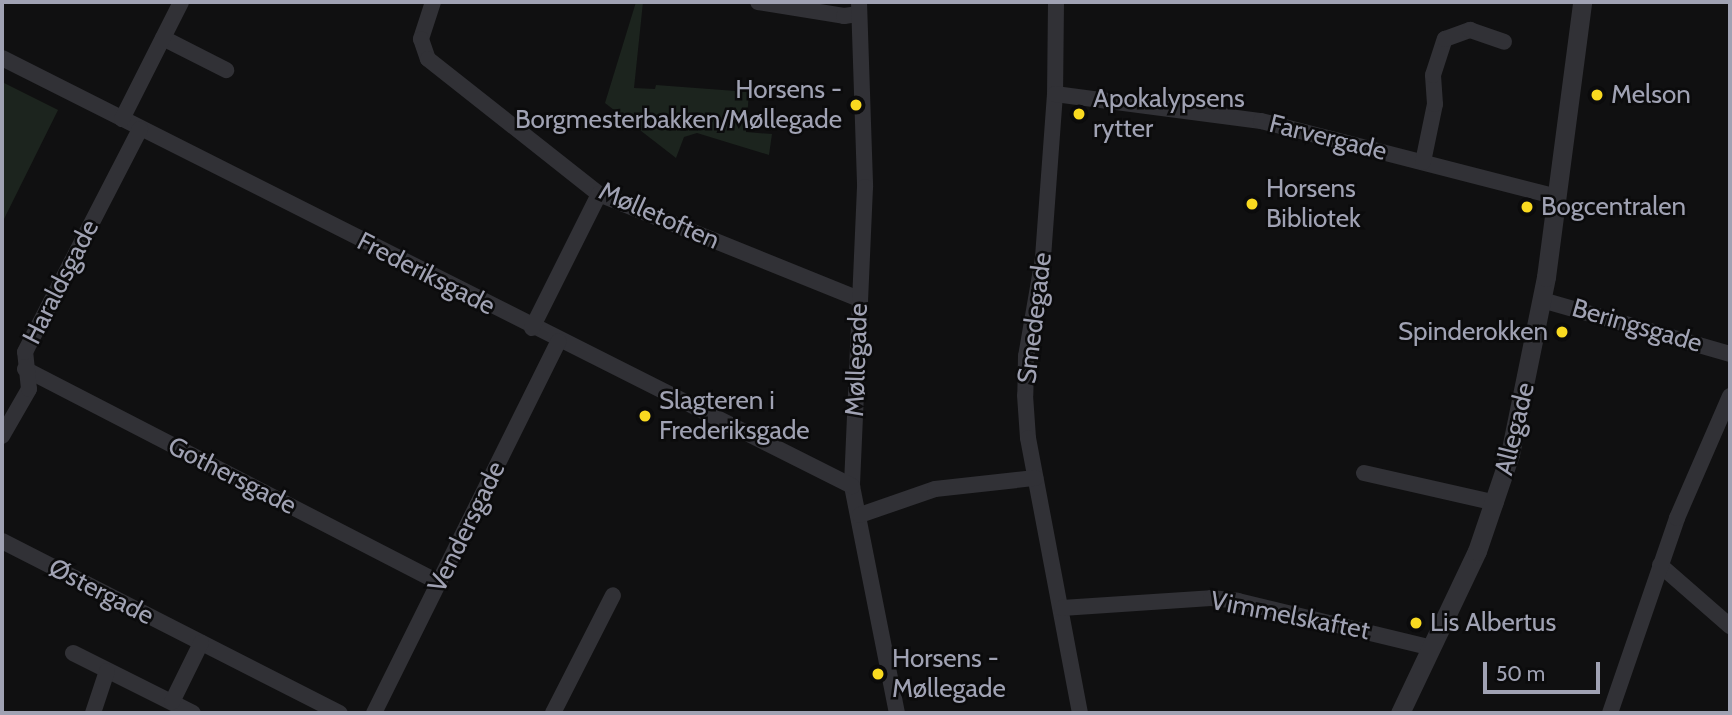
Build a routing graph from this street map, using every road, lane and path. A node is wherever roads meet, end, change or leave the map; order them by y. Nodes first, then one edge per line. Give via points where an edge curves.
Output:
1 (181, 2) edge
2 (433, 2) edge
3 (758, 2) edge
4 (1056, 2) edge
5 (1582, 2) edge
6 (859, 8) edge
7 (163, 38) junction
8 (1504, 42) dead end
9 (2, 58) edge
10 (226, 70) dead end
11 (1055, 94) junction
12 (122, 119) junction
13 (140, 129) junction
14 (1423, 162) junction
15 (599, 194) junction
16 (1555, 196) junction
17 (859, 299) junction
18 (1542, 300) junction
19 (532, 328) junction
20 (559, 341) junction
21 (1730, 354) edge
22 (25, 369) junction
23 (1730, 397) edge
24 (2, 436) edge
25 (1364, 473) dead end
26 (1035, 478) junction
27 (852, 486) junction
28 (1496, 503) junction
29 (860, 515) junction
30 (2, 541) edge
31 (1660, 565) junction
32 (439, 583) junction
33 (613, 595) dead end
34 (1062, 608) junction
35 (1730, 626) edge
36 (201, 643) junction
37 (1432, 648) junction
38 (73, 653) dead end
39 (107, 671) junction
40 (172, 702) junction
41 (93, 713) edge
42 (193, 713) edge
43 (340, 713) edge
44 (374, 713) edge
45 (553, 713) edge
46 (897, 713) edge
47 (1080, 713) edge
48 (1400, 713) edge
49 (1610, 713) edge

1 - 7 street
2 - 15 street, Mølletoften via 421,39 428,59
3 - 6 street via 844,16
4 - 11 street, Smedegade
5 - 16 street, Allegade
6 - 17 street, Møllegade via 865,121
7 - 10 street
7 - 12 street
8 - 14 street via 1470,30 1446,39 1433,75 1435,104
9 - 12 street, Frederiksgade
11 - 14 street, Farvergade via 1261,121
11 - 26 street, Smedegade via 1044,258 1024,374
12 - 13 street, Frederiksgade
13 - 19 street, Frederiksgade
13 - 22 street, Haraldsgade via 25,352
14 - 16 street, Farvergade
15 - 17 street, Mølletoften
15 - 19 street
16 - 18 street, Allegade
17 - 27 street, Møllegade
18 - 21 street, Beringsgade
18 - 28 street, Allegade
19 - 20 street, Frederiksgade
20 - 27 street, Frederiksgade
20 - 32 street, Vendersgade
22 - 24 street, Haraldsgade via 29,389
22 - 32 street, Gothersgade
23 - 31 street
25 - 28 street
26 - 29 street via 935,489
26 - 34 street, Smedegade
27 - 29 street, Møllegade
28 - 37 street, Allegade
29 - 46 street, Møllegade
30 - 36 street, Østergade
31 - 35 street
31 - 49 street
32 - 44 street, Vendersgade
33 - 45 street
34 - 37 street, Vimmelskaftet via 1211,598
34 - 47 street, Smedegade
36 - 40 street
36 - 43 street, Østergade
37 - 48 street, Allegade
38 - 39 street
39 - 40 street
39 - 41 street
40 - 42 street

